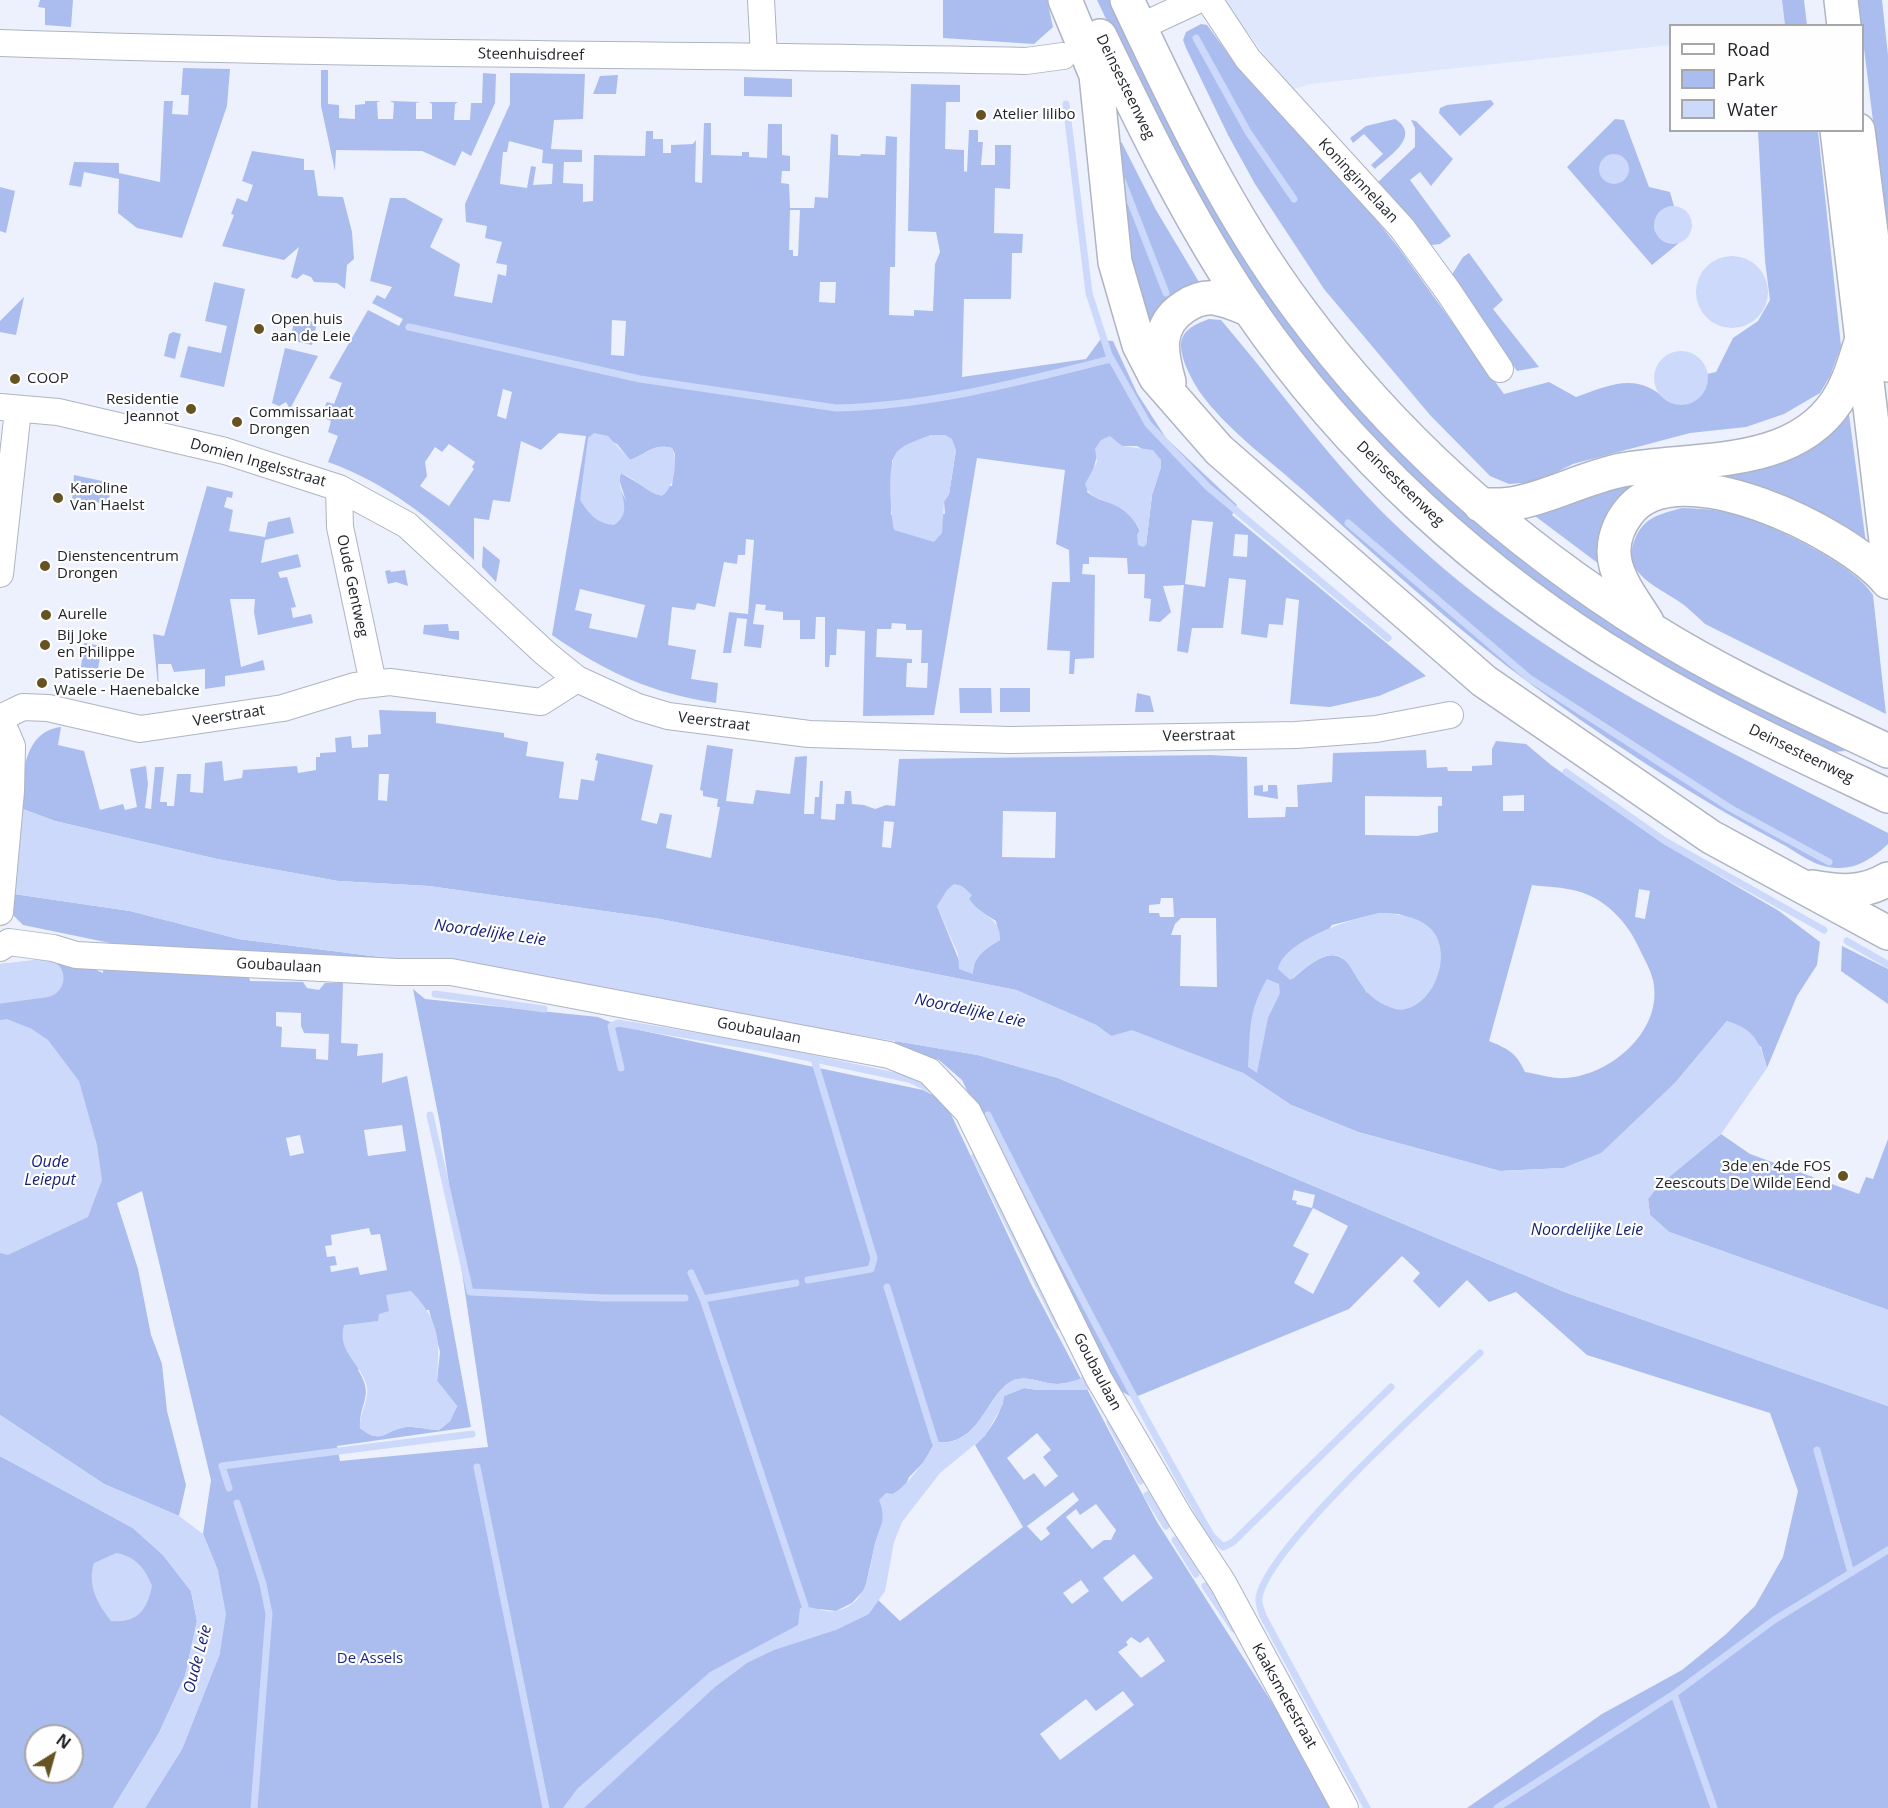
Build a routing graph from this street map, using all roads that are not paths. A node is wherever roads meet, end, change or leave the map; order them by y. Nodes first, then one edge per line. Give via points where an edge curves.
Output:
1 (761, 0) edge
2 (1065, 0) edge
3 (1083, 0) edge
4 (1198, 0) edge
5 (1209, 0) edge
6 (1133, 13) edge
7 (0, 43) edge
8 (764, 55) junction
9 (1063, 56) dead end
10 (1837, 132) edge
11 (1858, 132) edge
12 (1250, 310) junction
13 (1861, 342) junction
14 (1888, 365) edge
15 (1500, 369) dead end
16 (1173, 396) junction
17 (9, 408) edge
18 (339, 488) junction
19 (1480, 506) junction
20 (1888, 558) edge
21 (0, 574) edge
22 (1888, 582) edge
23 (1653, 631) junction
24 (577, 679) junction
25 (373, 683) junction
26 (1450, 715) dead end
27 (0, 718) edge
28 (1888, 751) edge
29 (1888, 796) edge
30 (1805, 886) junction
31 (1882, 889) edge
32 (0, 911) edge
33 (1888, 933) edge
34 (0, 948) edge
35 (1223, 1583) joint
36 (1345, 1808) edge

1 - 8 street
2 - 16 highway via 1096,75 1115,262 1124,302 1156,378
3 - 12 highway, Deinsesteenweg via 1170,179
4 - 6 street
5 - 15 street, Koninginnelaan via 1248,59 1402,228
6 - 19 highway via 1205,159 1299,310 1386,414
7 - 8 street, Steenhuisdreef via 471,54
8 - 9 street, Steenhuisdreef via 1026,61
10 - 13 highway
11 - 14 highway
12 - 16 highway via 1212,298 1194,300 1173,317 1167,324 1161,355
12 - 29 highway, Deinsesteenweg via 1345,430 1430,515 1506,579 1632,666 1723,716
13 - 19 highway via 1849,380 1836,402 1824,418 1783,446 1621,471 1519,503
13 - 20 highway
16 - 30 highway via 1219,450 1484,681 1703,832
17 - 18 street, Domien Ingelsstraat via 58,412 214,449
17 - 21 street
18 - 24 street, Domien Ingelsstraat via 407,525
18 - 25 street, Oude Gentweg via 340,527
19 - 23 highway via 1548,560
22 - 23 highway via 1849,549 1766,505 1718,491 1659,493 1629,511 1619,525 1614,544 1624,585
23 - 28 highway via 1698,658
24 - 25 street, Veerstraat via 541,702
24 - 26 street, Veerstraat via 668,716 809,734 1010,740 1296,735 1376,729
25 - 27 street, Veerstraat via 283,708 140,729 48,708 24,707
27 - 32 street, Veerstraat via 12,746
30 - 31 highway via 1835,891
30 - 33 highway
34 - 35 street, Goubaulaan via 9,942 53,948 76,956 451,972 889,1055 929,1071 968,1112 1099,1379 1180,1519
35 - 36 street, Kaaksmetestraat

